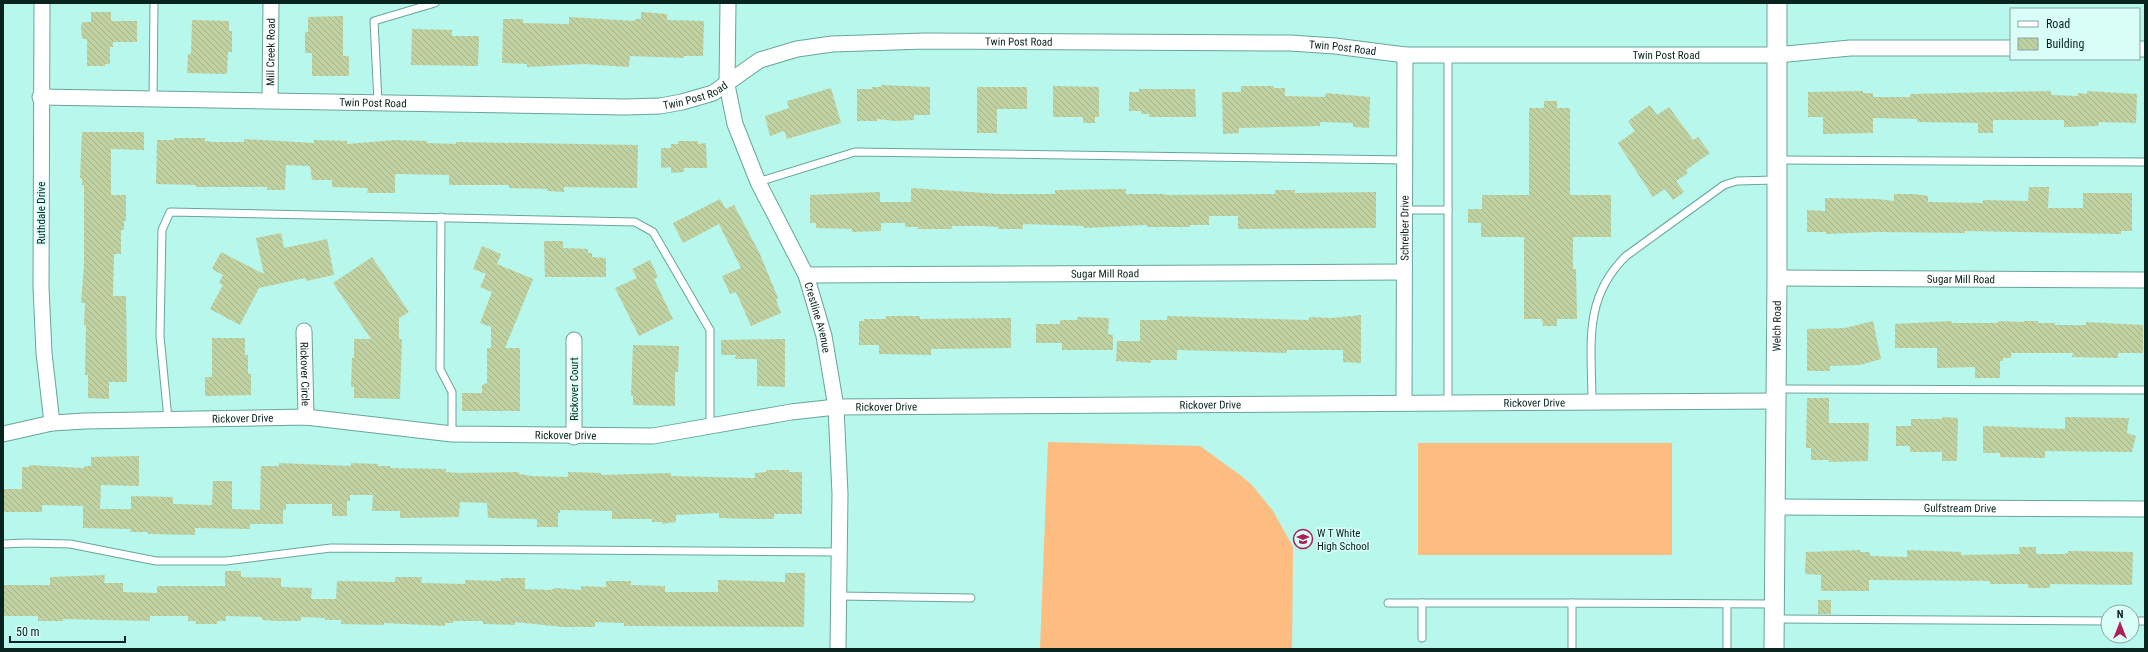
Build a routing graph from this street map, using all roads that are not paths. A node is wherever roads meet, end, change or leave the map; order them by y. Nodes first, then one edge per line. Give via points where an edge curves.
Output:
1 (42, 3) edge
2 (154, 3) edge
3 (271, 3) edge
4 (435, 3) edge
5 (728, 3) edge
6 (1777, 3) edge
7 (2010, 48) edge
8 (1405, 55) junction
9 (1448, 55) junction
10 (1777, 55) junction
11 (728, 85) junction
12 (40, 97) junction
13 (153, 99) junction
14 (270, 100) junction
15 (378, 102) junction
16 (1404, 160) junction
17 (1776, 160) junction
18 (2145, 162) edge
19 (1776, 180) junction
20 (758, 182) junction
21 (1404, 210) junction
22 (1448, 210) junction
23 (441, 217) junction
24 (1404, 272) junction
25 (806, 276) junction
26 (1777, 278) junction
27 (2145, 280) edge
28 (304, 331) dead end
29 (574, 340) dead end
30 (2145, 390) edge
31 (1776, 395) junction
32 (1404, 402) junction
33 (1448, 402) junction
34 (1592, 402) junction
35 (836, 407) junction
36 (306, 417) junction
37 (168, 419) junction
38 (52, 423) junction
39 (710, 427) junction
40 (3, 434) edge
41 (452, 434) junction
42 (574, 437) junction
43 (1775, 507) junction
44 (2145, 509) edge
45 (3, 544) edge
46 (840, 552) junction
47 (839, 596) junction
48 (971, 598) dead end
49 (1388, 603) dead end
50 (1422, 603) junction
51 (1572, 603) junction
52 (1727, 604) junction
53 (1774, 612) junction
54 (2100, 621) edge
55 (1422, 638) dead end
56 (838, 649) edge
57 (1572, 649) edge
58 (1727, 649) edge
59 (1774, 649) edge

1 - 12 street, Ruthdale Drive
2 - 13 lane
3 - 14 street, Mill Creek Road
4 - 15 lane via 374,21
5 - 11 street, Crestline Avenue
6 - 10 street, Welch Road
7 - 10 street, Twin Post Road via 1850,48
8 - 9 street, Twin Post Road
8 - 11 street, Twin Post Road via 1290,43 925,41 832,44 797,49 760,60
8 - 16 street, Schreiber Drive
9 - 10 street, Twin Post Road
9 - 22 lane
10 - 17 street, Welch Road
11 - 15 street, Twin Post Road via 705,95 660,106
11 - 20 street, Crestline Avenue via 735,124
12 - 13 street, Twin Post Road
12 - 38 street, Ruthdale Drive via 43,338
13 - 14 street, Twin Post Road
14 - 15 street, Twin Post Road
16 - 20 lane via 855,152
16 - 21 street, Schreiber Drive
17 - 18 lane
17 - 19 street, Welch Road
19 - 26 street, Welch Road
19 - 34 lane via 1737,181 1724,185 1626,256 1614,268 1602,288 1593,313
20 - 25 street, Crestline Avenue
21 - 22 lane
21 - 24 street, Schreiber Drive
22 - 33 lane
23 - 37 lane via 170,212 162,230 160,336
23 - 39 lane via 635,222 653,232 710,330
23 - 41 lane via 440,369 452,392
24 - 25 street, Sugar Mill Road
24 - 32 street, Schreiber Drive
25 - 35 street, Crestline Avenue via 824,336
26 - 27 street, Sugar Mill Road
26 - 31 street, Welch Road
28 - 36 street, Rickover Circle
29 - 42 street, Rickover Court
30 - 31 lane
31 - 34 street, Rickover Drive
31 - 43 street, Welch Road
32 - 33 street, Rickover Drive
32 - 35 street, Rickover Drive
33 - 34 street, Rickover Drive
35 - 39 street, Rickover Drive via 791,412
35 - 46 street, Crestline Avenue
36 - 37 street, Rickover Drive
36 - 41 street, Rickover Drive
37 - 38 street, Rickover Drive
38 - 40 street, Rickover Drive
39 - 42 street, Rickover Drive via 653,436
41 - 42 street, Rickover Drive
43 - 44 street, Gulfstream Drive
43 - 53 street, Welch Road
45 - 46 lane via 70,544 156,560 226,561 331,548
46 - 47 street, Crestline Avenue
47 - 48 lane
47 - 56 street, Crestline Avenue
49 - 50 lane
50 - 51 lane
50 - 55 lane
51 - 52 lane
51 - 57 lane
52 - 53 lane
52 - 58 lane
53 - 54 lane
53 - 59 street, Welch Road

